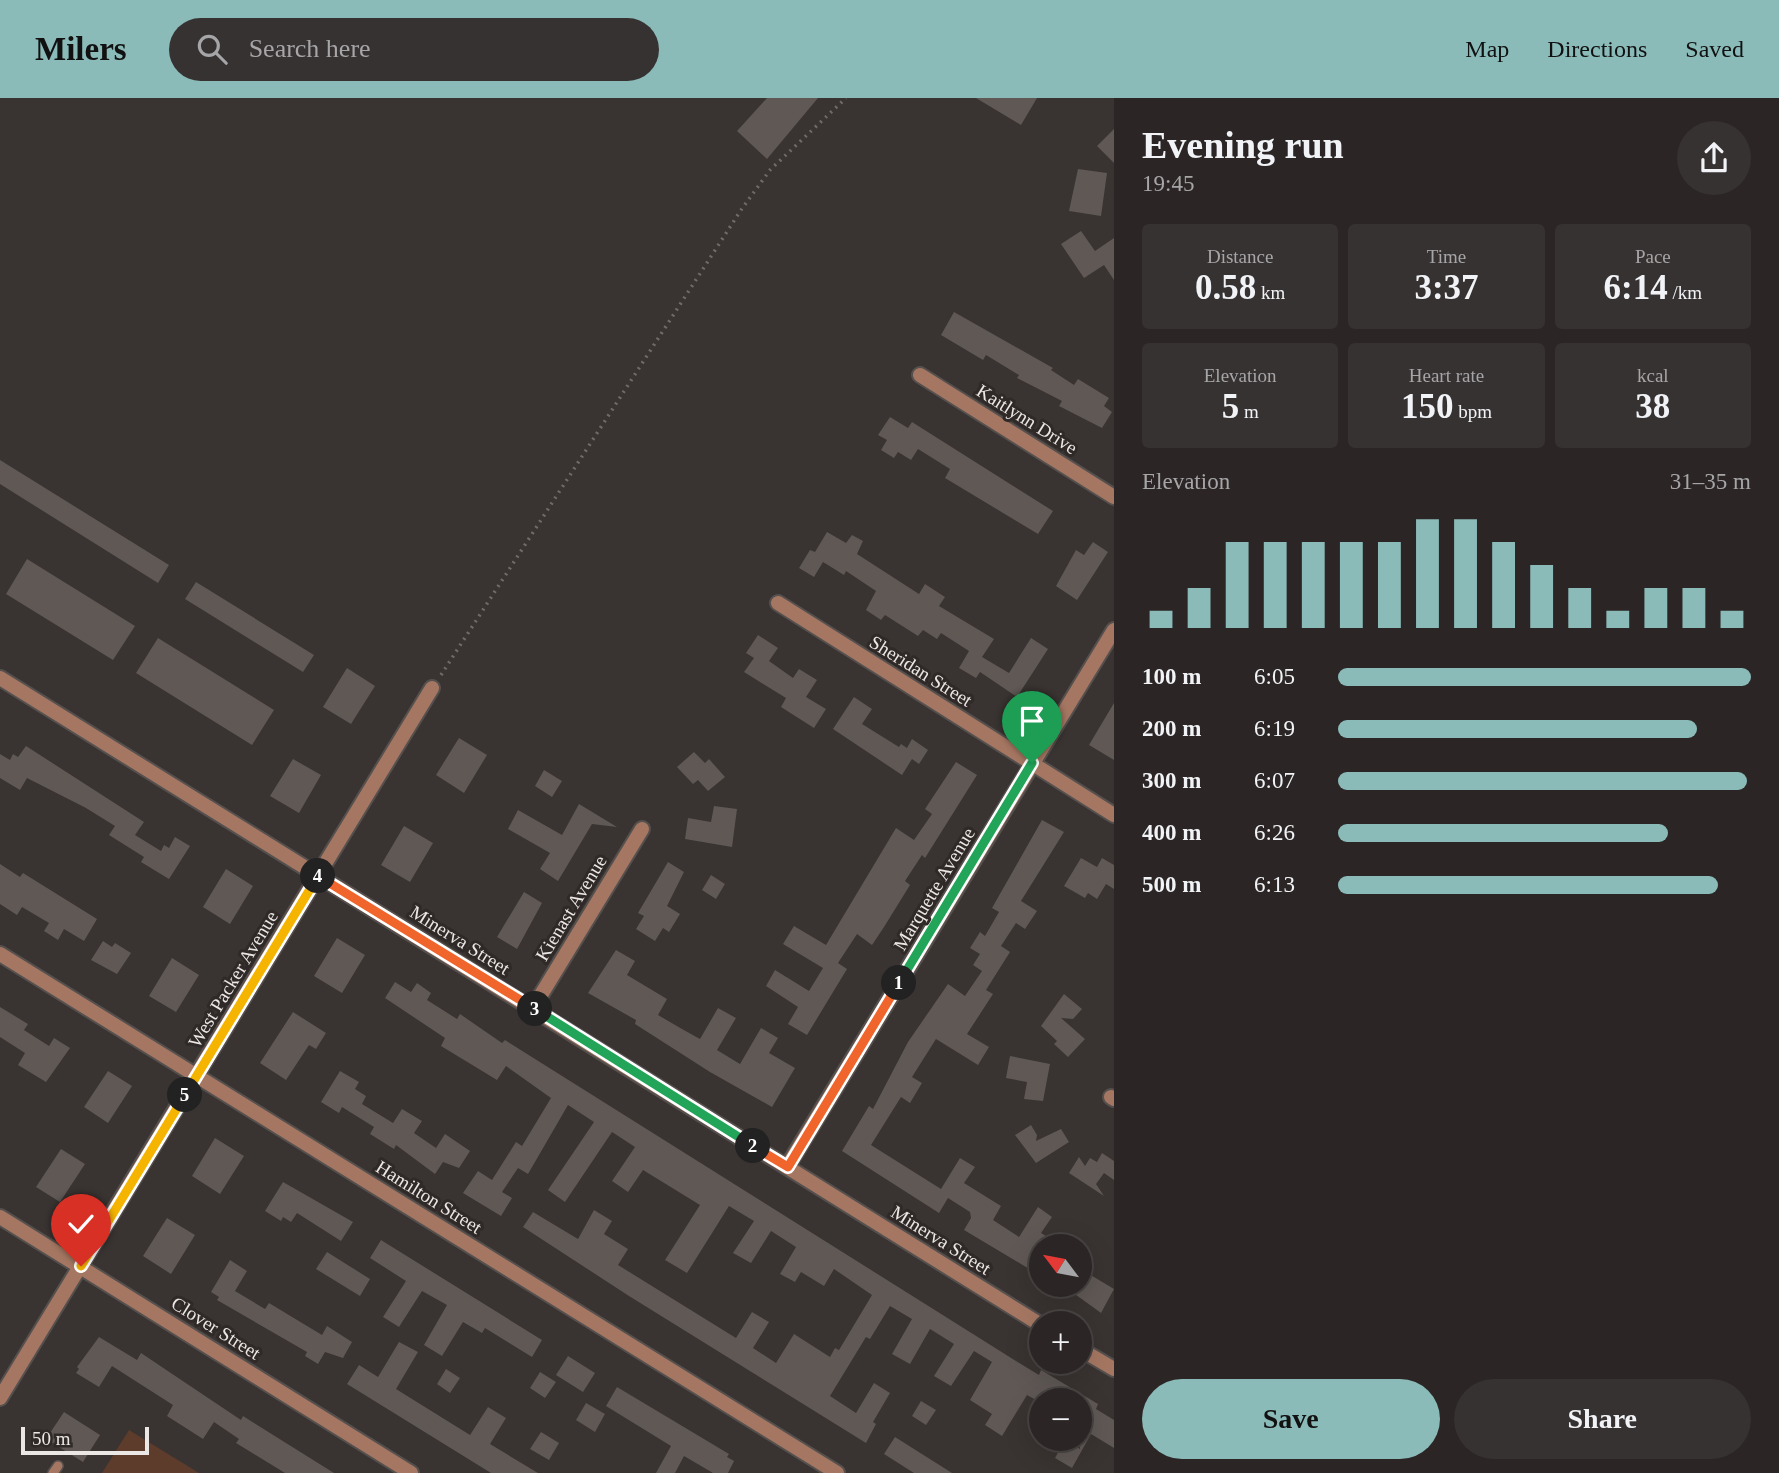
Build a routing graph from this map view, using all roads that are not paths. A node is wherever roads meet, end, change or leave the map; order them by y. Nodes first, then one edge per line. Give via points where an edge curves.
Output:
1 (920, 374) dead end
2 (1114, 496) edge
3 (778, 603) dead end
4 (1114, 630) edge
5 (0, 678) edge
6 (432, 688) road end
7 (1032, 763) junction
8 (1114, 815) edge
9 (642, 829) dead end
10 (320, 874) junction
11 (0, 954) edge
12 (533, 1008) junction
13 (197, 1076) junction
14 (788, 1167) junction
15 (0, 1217) edge
16 (81, 1266) junction
17 (1029, 1318) edge
18 (1092, 1356) edge
19 (1114, 1369) edge
20 (0, 1398) edge
21 (411, 1473) edge
22 (837, 1473) edge

1 - 2 street, Kaitlynn Drive
3 - 7 street, Sheridan Street
4 - 7 street, Marquette Avenue
5 - 10 street, Minerva Street
6 - 10 street, West Packer Avenue
7 - 8 street, Sheridan Street
7 - 14 street, Marquette Avenue
9 - 12 street, Kienast Avenue
10 - 12 street, Minerva Street
10 - 13 street, West Packer Avenue
11 - 13 street, Hamilton Street
12 - 14 street, Minerva Street
13 - 16 street, West Packer Avenue
13 - 22 street, Hamilton Street
14 - 17 street, Minerva Street
15 - 16 street, Clover Street
16 - 20 street, West Packer Avenue
16 - 21 street, Clover Street
18 - 19 street

